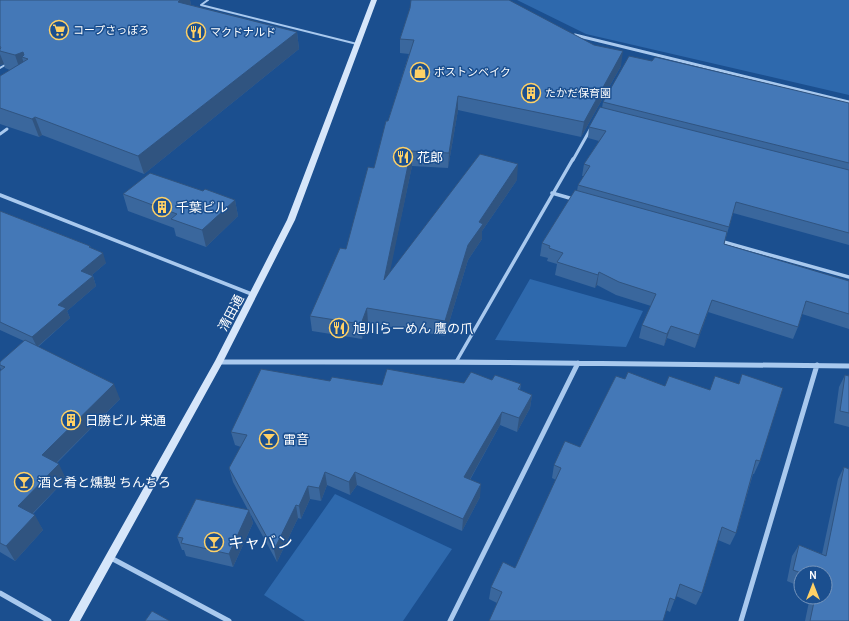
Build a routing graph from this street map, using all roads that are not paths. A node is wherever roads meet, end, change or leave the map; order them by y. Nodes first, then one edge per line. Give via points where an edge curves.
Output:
1 (208, 0) edge
2 (374, 0) edge
3 (573, 34) edge
4 (357, 44) junction
5 (633, 50) junction
6 (630, 57) edge
7 (5, 65) edge
8 (0, 68) edge
9 (849, 102) edge
10 (594, 122) edge
11 (7, 129) edge
12 (0, 134) edge
13 (552, 193) junction
14 (0, 195) edge
15 (575, 200) edge
16 (712, 238) edge
17 (849, 277) edge
18 (254, 296) junction
19 (219, 362) junction
20 (456, 362) junction
21 (578, 363) junction
22 (817, 365) junction
23 (849, 366) edge
24 (111, 558) junction
25 (0, 593) edge
26 (49, 621) edge
27 (74, 621) edge
28 (229, 621) edge
29 (450, 621) edge
30 (741, 621) edge

1 - 4 lane via 201,5
2 - 4 street, 清田通
3 - 5 street
4 - 18 street, 清田通 via 291,220
5 - 6 street
5 - 9 street
7 - 8 lane
10 - 13 street
11 - 12 street
13 - 15 street
13 - 20 street
14 - 18 street
16 - 17 street
18 - 19 street, 清田通
19 - 20 street
19 - 24 street, 清田通
20 - 21 street
21 - 22 street
21 - 29 street
22 - 23 street
22 - 30 street
24 - 27 street, 清田通
24 - 28 street
25 - 26 street

